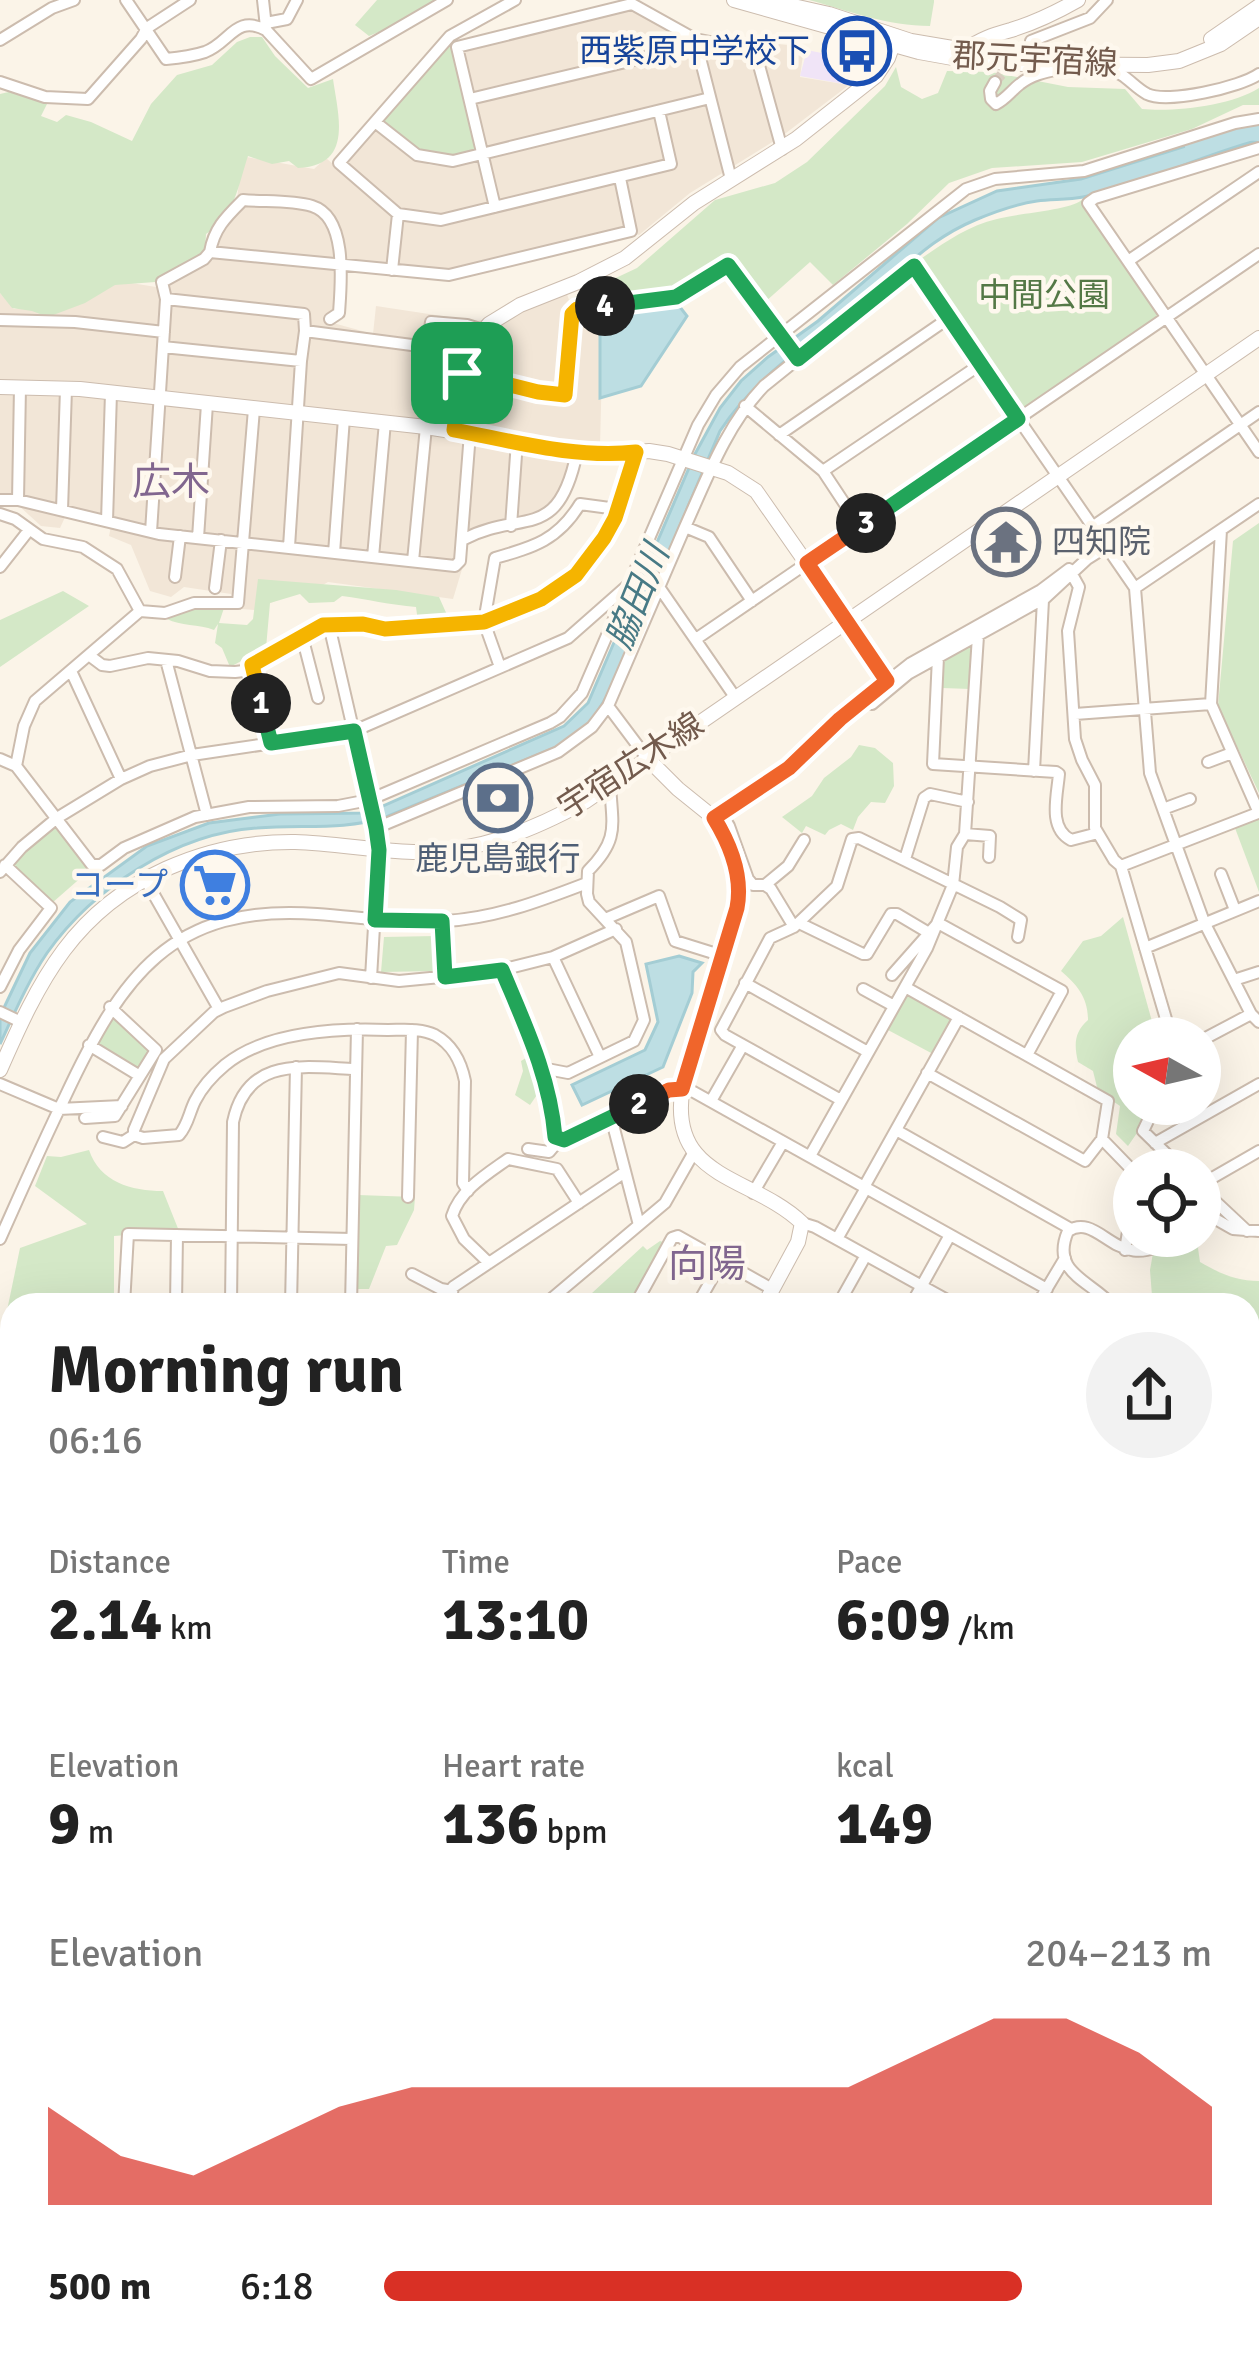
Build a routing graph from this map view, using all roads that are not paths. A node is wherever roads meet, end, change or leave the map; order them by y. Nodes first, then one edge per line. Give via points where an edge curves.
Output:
1 (74, 0) edge
2 (126, 0) edge
3 (190, 0) edge
4 (263, 0) edge
5 (297, 0) edge
6 (447, 0) edge
7 (515, 0) edge
8 (734, 0) edge
9 (766, 0) edge
10 (1078, 0) edge
11 (1107, 0) edge
12 (1259, 7) edge
13 (1259, 18) edge
14 (266, 27) junction
15 (147, 28) junction
16 (1011, 30) junction
17 (0, 40) edge
18 (894, 41) junction
19 (696, 42) junction
20 (964, 51) junction
21 (1026, 53) junction
22 (998, 54) junction
23 (1148, 61) junction
24 (1259, 74) edge
25 (0, 82) edge
26 (995, 82) dead end
27 (710, 98) junction
28 (470, 99) junction
29 (659, 111) junction
30 (1259, 119) edge
31 (375, 122) junction
32 (782, 148) junction
33 (1259, 148) edge
34 (483, 154) junction
35 (1259, 172) edge
36 (620, 178) junction
37 (730, 179) junction
38 (495, 207) junction
39 (398, 214) junction
40 (210, 252) junction
41 (1259, 254) edge
42 (1128, 261) junction
43 (340, 264) junction
44 (392, 270) junction
45 (166, 298) junction
46 (1166, 317) junction
47 (949, 318) junction
48 (330, 319) dead end
49 (0, 320) edge
50 (483, 330) junction
51 (305, 331) junction
52 (164, 332) junction
53 (780, 338) junction
54 (1259, 338) edge
55 (163, 347) junction
56 (796, 357) junction
57 (301, 361) junction
58 (980, 364) junction
59 (462, 373) junction
60 (1206, 374) junction
61 (0, 387) edge
62 (20, 387) junction
63 (66, 389) junction
64 (112, 393) junction
65 (159, 399) junction
66 (207, 404) junction
67 (745, 406) junction
68 (254, 409) junction
69 (1259, 412) edge
70 (298, 414) junction
71 (344, 418) junction
72 (1018, 419) junction
73 (385, 422) junction
74 (1240, 424) junction
75 (426, 427) junction
76 (462, 432) junction
77 (779, 435) junction
78 (517, 442) junction
79 (577, 452) junction
80 (636, 452) junction
81 (1259, 452) edge
82 (684, 459) junction
83 (710, 466) junction
84 (824, 471) junction
85 (1057, 477) junction
86 (0, 500) edge
87 (18, 500) junction
88 (1259, 503) edge
89 (617, 509) junction
90 (62, 510) junction
91 (0, 514) edge
92 (107, 521) junction
93 (511, 526) junction
94 (686, 527) junction
95 (860, 527) junction
96 (1092, 527) junction
97 (29, 530) junction
98 (1221, 530) junction
99 (151, 532) junction
100 (180, 536) junction
101 (198, 538) junction
102 (221, 540) junction
103 (462, 540) junction
104 (243, 543) junction
105 (1106, 547) junction
106 (289, 548) junction
107 (334, 553) junction
108 (373, 557) junction
109 (413, 562) junction
110 (807, 563) junction
111 (0, 566) edge
112 (1073, 573) junction
113 (175, 577) dead end
114 (629, 584) junction
115 (659, 587) junction
116 (215, 588) dead end
117 (1135, 588) junction
118 (1043, 600) junction
119 (752, 601) junction
120 (140, 611) junction
121 (846, 620) junction
122 (484, 622) junction
123 (329, 626) junction
124 (978, 635) junction
125 (302, 636) junction
126 (696, 639) junction
127 (90, 656) junction
128 (938, 657) junction
129 (166, 660) junction
130 (252, 665) junction
131 (500, 668) junction
132 (71, 671) junction
133 (887, 681) junction
134 (735, 697) junction
135 (318, 698) dead end
136 (872, 704) dead end
137 (1211, 704) junction
138 (608, 706) junction
139 (1144, 709) junction
140 (1075, 714) junction
141 (354, 731) junction
142 (271, 743) junction
143 (1232, 753) junction
144 (191, 755) junction
145 (647, 758) junction
146 (0, 759) edge
147 (1208, 762) dead end
148 (16, 766) junction
149 (971, 766) junction
150 (1034, 771) junction
151 (121, 779) junction
152 (610, 784) junction
153 (1190, 799) dead end
154 (369, 802) junction
155 (968, 802) junction
156 (1162, 809) junction
157 (1258, 813) edge
158 (207, 815) junction
159 (717, 815) junction
160 (57, 818) junction
161 (376, 826) junction
162 (1098, 833) junction
163 (965, 834) junction
164 (804, 840) dead end
165 (1176, 844) junction
166 (379, 850) junction
167 (988, 857) dead end
168 (905, 860) junction
169 (1121, 866) junction
170 (3, 869) edge
171 (1221, 874) dead end
172 (145, 879) junction
173 (587, 883) junction
174 (765, 885) junction
175 (952, 886) junction
176 (1259, 901) edge
177 (1235, 910) junction
178 (605, 919) junction
179 (375, 920) junction
180 (442, 921) junction
181 (1204, 922) junction
182 (797, 925) junction
183 (934, 928) junction
184 (616, 929) junction
185 (1018, 938) dead end
186 (180, 941) junction
187 (1145, 948) junction
188 (723, 956) junction
189 (553, 957) junction
190 (502, 970) junction
191 (1259, 972) edge
192 (892, 976) dead end
193 (445, 977) junction
194 (370, 978) junction
195 (1234, 980) junction
196 (746, 983) junction
197 (0, 987) edge
198 (905, 987) junction
199 (863, 988) dead end
200 (894, 1006) junction
201 (110, 1007) junction
202 (219, 1009) junction
203 (0, 1012) edge
204 (958, 1017) junction
205 (1165, 1017) edge
206 (1255, 1018) edge
207 (18, 1021) junction
208 (357, 1029) junction
209 (412, 1030) junction
210 (1221, 1032) edge
211 (89, 1045) junction
212 (743, 1046) junction
213 (868, 1052) junction
214 (1027, 1055) junction
215 (600, 1057) junction
216 (296, 1067) junction
217 (542, 1068) junction
218 (355, 1069) junction
219 (0, 1070) edge
220 (927, 1073) junction
221 (140, 1076) junction
222 (0, 1084) edge
223 (1259, 1084) edge
224 (682, 1087) junction
225 (841, 1100) junction
226 (711, 1101) junction
227 (122, 1106) junction
228 (59, 1109) junction
229 (85, 1118) dead end
230 (611, 1118) junction
231 (1146, 1125) edge
232 (896, 1130) junction
233 (134, 1135) junction
234 (103, 1137) dead end
235 (560, 1138) junction
236 (1102, 1139) junction
237 (784, 1142) junction
238 (1155, 1142) junction
239 (528, 1149) dead end
240 (1162, 1149) edge
241 (1113, 1150) edge
242 (1259, 1151) edge
243 (694, 1152) junction
244 (810, 1156) junction
245 (626, 1172) junction
246 (1221, 1174) edge
247 (865, 1187) junction
248 (468, 1192) junction
249 (754, 1193) junction
250 (408, 1197) dead end
251 (579, 1203) junction
252 (1221, 1204) edge
253 (1221, 1222) edge
254 (802, 1223) junction
255 (639, 1225) junction
256 (1071, 1228) junction
257 (1253, 1231) edge
258 (177, 1235) junction
259 (950, 1235) junction
260 (232, 1237) junction
261 (292, 1238) junction
262 (0, 1239) edge
263 (352, 1239) junction
264 (837, 1239) junction
265 (1113, 1243) edge
266 (866, 1255) junction
267 (1064, 1258) junction
268 (722, 1261) junction
269 (489, 1262) junction
270 (412, 1274) dead end
271 (922, 1286) junction
272 (1047, 1288) junction
273 (772, 1289) junction
274 (452, 1291) joint
275 (125, 1293) edge
276 (176, 1293) edge
277 (231, 1293) edge
278 (291, 1293) edge
279 (351, 1293) edge
280 (558, 1293) edge
281 (642, 1293) edge
282 (704, 1293) edge
283 (770, 1293) edge
284 (845, 1293) edge
285 (918, 1293) edge
286 (935, 1293) edge
287 (1044, 1293) edge
288 (1102, 1293) edge

1 - 17 street
2 - 15 street
3 - 15 street
4 - 14 street
5 - 14 street via 287,19
6 - 14 street via 311,79
7 - 31 street via 450,35
8 - 18 street, 郡元宇宿線
9 - 18 street, 郡元宇宿線
10 - 16 street
11 - 21 street
12 - 23 street, 郡元宇宿線 via 1198,46
13 - 23 street, 郡元宇宿線 via 1206,51
14 - 15 street via 242,26 206,52 166,59
15 - 25 street via 88,99 45,97
16 - 20 street
16 - 22 street
18 - 20 street, 郡元宇宿線
18 - 21 street, 郡元宇宿線 via 958,59
18 - 32 street via 876,76
19 - 27 street
19 - 28 street
19 - 28 street via 632,4 457,47
19 - 32 street via 755,51
20 - 22 street, 郡元宇宿線
21 - 22 street, 郡元宇宿線
21 - 23 street, 郡元宇宿線
24 - 26 street via 1224,90 1156,97 1120,72 1060,69 1033,76 996,104 989,91
27 - 29 street
27 - 37 street
28 - 34 street
29 - 34 street
29 - 36 street via 671,164
30 - 53 street via 1084,171 978,183
31 - 34 street via 428,159
31 - 39 street via 338,163
32 - 37 street
33 - 42 street via 1090,200
34 - 38 street
35 - 42 street
36 - 38 street
36 - 44 street via 631,231 449,275
37 - 50 street via 625,258
38 - 39 street via 442,220
39 - 44 street
40 - 43 street
40 - 43 street via 219,225 243,200 316,207 334,230
40 - 45 street via 162,282
41 - 46 street
42 - 46 street
43 - 44 street
43 - 48 street via 339,313
45 - 51 street via 304,314
45 - 52 street
46 - 60 street
46 - 72 street
47 - 56 street via 914,266
47 - 58 street
47 - 77 street
49 - 52 street
50 - 51 street via 431,322 427,347
50 - 59 street
51 - 57 street
52 - 55 street
53 - 56 street
53 - 59 street via 728,265 676,297 577,309 565,395
53 - 82 street via 716,394
54 - 60 street, 宇宿広木線
55 - 57 street
55 - 65 street
56 - 67 street
57 - 70 street
58 - 72 street
58 - 84 street
59 - 76 street
60 - 74 street
60 - 85 street, 宇宿広木線
61 - 62 street
62 - 63 street
62 - 87 street
63 - 64 street
63 - 90 street
64 - 65 street
64 - 92 street
65 - 66 street
65 - 99 street
66 - 68 street
66 - 101 street
67 - 77 street
67 - 83 street
68 - 70 street
68 - 104 street
69 - 74 street
70 - 71 street
70 - 106 street
71 - 73 street
71 - 107 street
72 - 85 street
72 - 95 street
73 - 75 street
73 - 108 street
74 - 81 street
74 - 96 street
75 - 76 street
75 - 109 street
76 - 78 street
76 - 103 street
77 - 84 street
78 - 79 street
78 - 93 street
79 - 80 street
79 - 93 street via 562,498
80 - 82 street
80 - 89 street
82 - 83 street
82 - 114 street
83 - 94 street
83 - 110 street via 755,490
84 - 95 street
85 - 96 street
85 - 121 street, 宇宿広木線
86 - 87 street
87 - 90 street
88 - 98 street
89 - 122 street via 576,575
89 - 122 street via 580,503 545,541 495,558
90 - 92 street
91 - 97 street
92 - 99 street
93 - 103 street
94 - 115 street
94 - 119 street via 709,537
95 - 110 street
96 - 105 street
97 - 111 street
97 - 120 street via 75,543 117,568
98 - 117 street
98 - 137 street
99 - 100 street
100 - 101 street
100 - 113 street
101 - 102 street
102 - 104 street
102 - 116 street
103 - 109 street via 455,566
104 - 106 street
104 - 120 street via 238,603
105 - 112 street
105 - 117 street
106 - 107 street
107 - 108 street
108 - 109 street
110 - 119 street
110 - 121 street
112 - 118 street
112 - 133 street via 1064,571
112 - 140 street
114 - 131 street via 568,638
114 - 154 street via 582,693 560,717
115 - 126 street
115 - 138 street
117 - 139 street
118 - 124 street
118 - 150 street
119 - 126 street
120 - 127 street
121 - 133 street
121 - 134 street, 宇宿広木線
122 - 123 street
122 - 131 street
123 - 125 street
123 - 141 street
124 - 128 street
124 - 149 street
125 - 130 street
125 - 135 street
126 - 134 street
127 - 129 street via 110,666
127 - 132 street
128 - 136 street
128 - 149 street via 933,764
129 - 130 street via 224,672
129 - 144 street
130 - 142 street
131 - 141 street
132 - 148 street via 35,701
132 - 151 street
133 - 159 street via 789,768
134 - 145 street, 宇宿広木線
137 - 139 street
137 - 143 street
138 - 145 street
138 - 161 street via 558,752
139 - 140 street
139 - 156 street
140 - 162 street via 1077,746 1095,785
141 - 142 street
141 - 154 street
142 - 144 street
143 - 147 street
143 - 157 street
144 - 151 street
144 - 158 street
145 - 152 street, 宇宿広木線
145 - 159 street
146 - 148 street
148 - 160 street
149 - 150 street
149 - 155 street
150 - 162 street via 1059,774 1060,835
151 - 160 street
152 - 166 street, 宇宿広木線 via 509,838 442,851
152 - 173 street via 611,842
153 - 156 street
154 - 158 street
154 - 161 street
155 - 163 street
155 - 168 street via 924,798
156 - 165 street
157 - 165 street
158 - 160 street via 158,831 100,866
159 - 174 street via 729,826 748,879
159 - 188 street via 740,890
160 - 170 street
161 - 166 street
162 - 169 street
163 - 167 street via 990,836
163 - 175 street
164 - 174 street
165 - 169 street
165 - 181 street
166 - 172 street, 宇宿広木線 via 250,844
166 - 179 street
168 - 175 street
168 - 182 street via 852,839 837,886
169 - 187 street
170 - 197 street via 51,908
171 - 177 street
172 - 186 street
172 - 207 street, 宇宿広木線 via 65,949
173 - 178 street via 589,902
173 - 180 street via 523,908
174 - 182 street
175 - 183 street
175 - 185 street via 1021,920
176 - 177 street
177 - 181 street
178 - 184 street
178 - 188 street via 659,896 675,940
179 - 180 street
179 - 186 street via 251,915
179 - 194 street
180 - 193 street
181 - 187 street
181 - 195 street
182 - 183 street via 863,954 891,914
182 - 196 street via 770,938
183 - 192 street
183 - 198 street
183 - 214 street via 1062,991
184 - 189 street
184 - 215 street via 644,1020 634,1041
186 - 201 street
186 - 202 street
187 - 205 street
188 - 224 street
189 - 190 street
189 - 215 street
190 - 193 street
190 - 217 street
191 - 195 street
193 - 194 street
194 - 202 street via 333,974
195 - 206 street
196 - 212 street via 722,1030
196 - 213 street
198 - 200 street
198 - 204 street
199 - 200 street
200 - 213 street
201 - 211 street
201 - 221 street via 156,1050
202 - 233 street via 164,1059
203 - 207 street
204 - 214 street
204 - 220 street
206 - 210 street
207 - 219 street, 宇宿広木線
208 - 209 street
208 - 218 street
208 - 233 street via 251,1049 206,1084 179,1135
209 - 248 street via 445,1042 463,1069
209 - 250 street
211 - 221 street
211 - 228 street
212 - 225 street
212 - 226 street
213 - 225 street
214 - 236 street via 1108,1101
215 - 217 street via 568,1072
216 - 218 street
216 - 260 street via 260,1078 236,1110
216 - 261 street
217 - 235 street
218 - 263 street
220 - 232 street
220 - 236 street via 1085,1161
221 - 227 street
222 - 228 street
223 - 238 street
224 - 226 street
224 - 230 street
224 - 243 street via 679,1110
225 - 244 street
226 - 237 street
227 - 228 street
227 - 229 street via 116,1116
228 - 262 street
230 - 235 street
230 - 245 street
231 - 238 street
232 - 247 street
232 - 256 street
233 - 234 street via 123,1142
235 - 239 street via 549,1152
236 - 241 street
237 - 244 street
237 - 249 street
238 - 240 street
242 - 246 street
243 - 249 street
243 - 255 street via 665,1203
244 - 247 street
245 - 251 street
245 - 255 street
247 - 259 street
247 - 264 street
248 - 251 street via 513,1158 557,1169
248 - 269 street via 452,1216
249 - 254 street
251 - 269 street
252 - 257 street
253 - 257 street
254 - 264 street
254 - 273 street
255 - 280 street
256 - 265 street via 1087,1226
256 - 267 street
258 - 260 street
258 - 275 street via 128,1234
258 - 276 street
259 - 271 street
259 - 272 street
260 - 261 street
260 - 277 street
261 - 263 street
261 - 278 street
263 - 279 street
264 - 266 street
266 - 271 street
266 - 284 street
267 - 272 street
267 - 288 street
268 - 273 street
268 - 281 street via 672,1238
268 - 282 street
269 - 274 street
270 - 274 street
271 - 285 street
271 - 286 street
272 - 287 street
273 - 283 street

